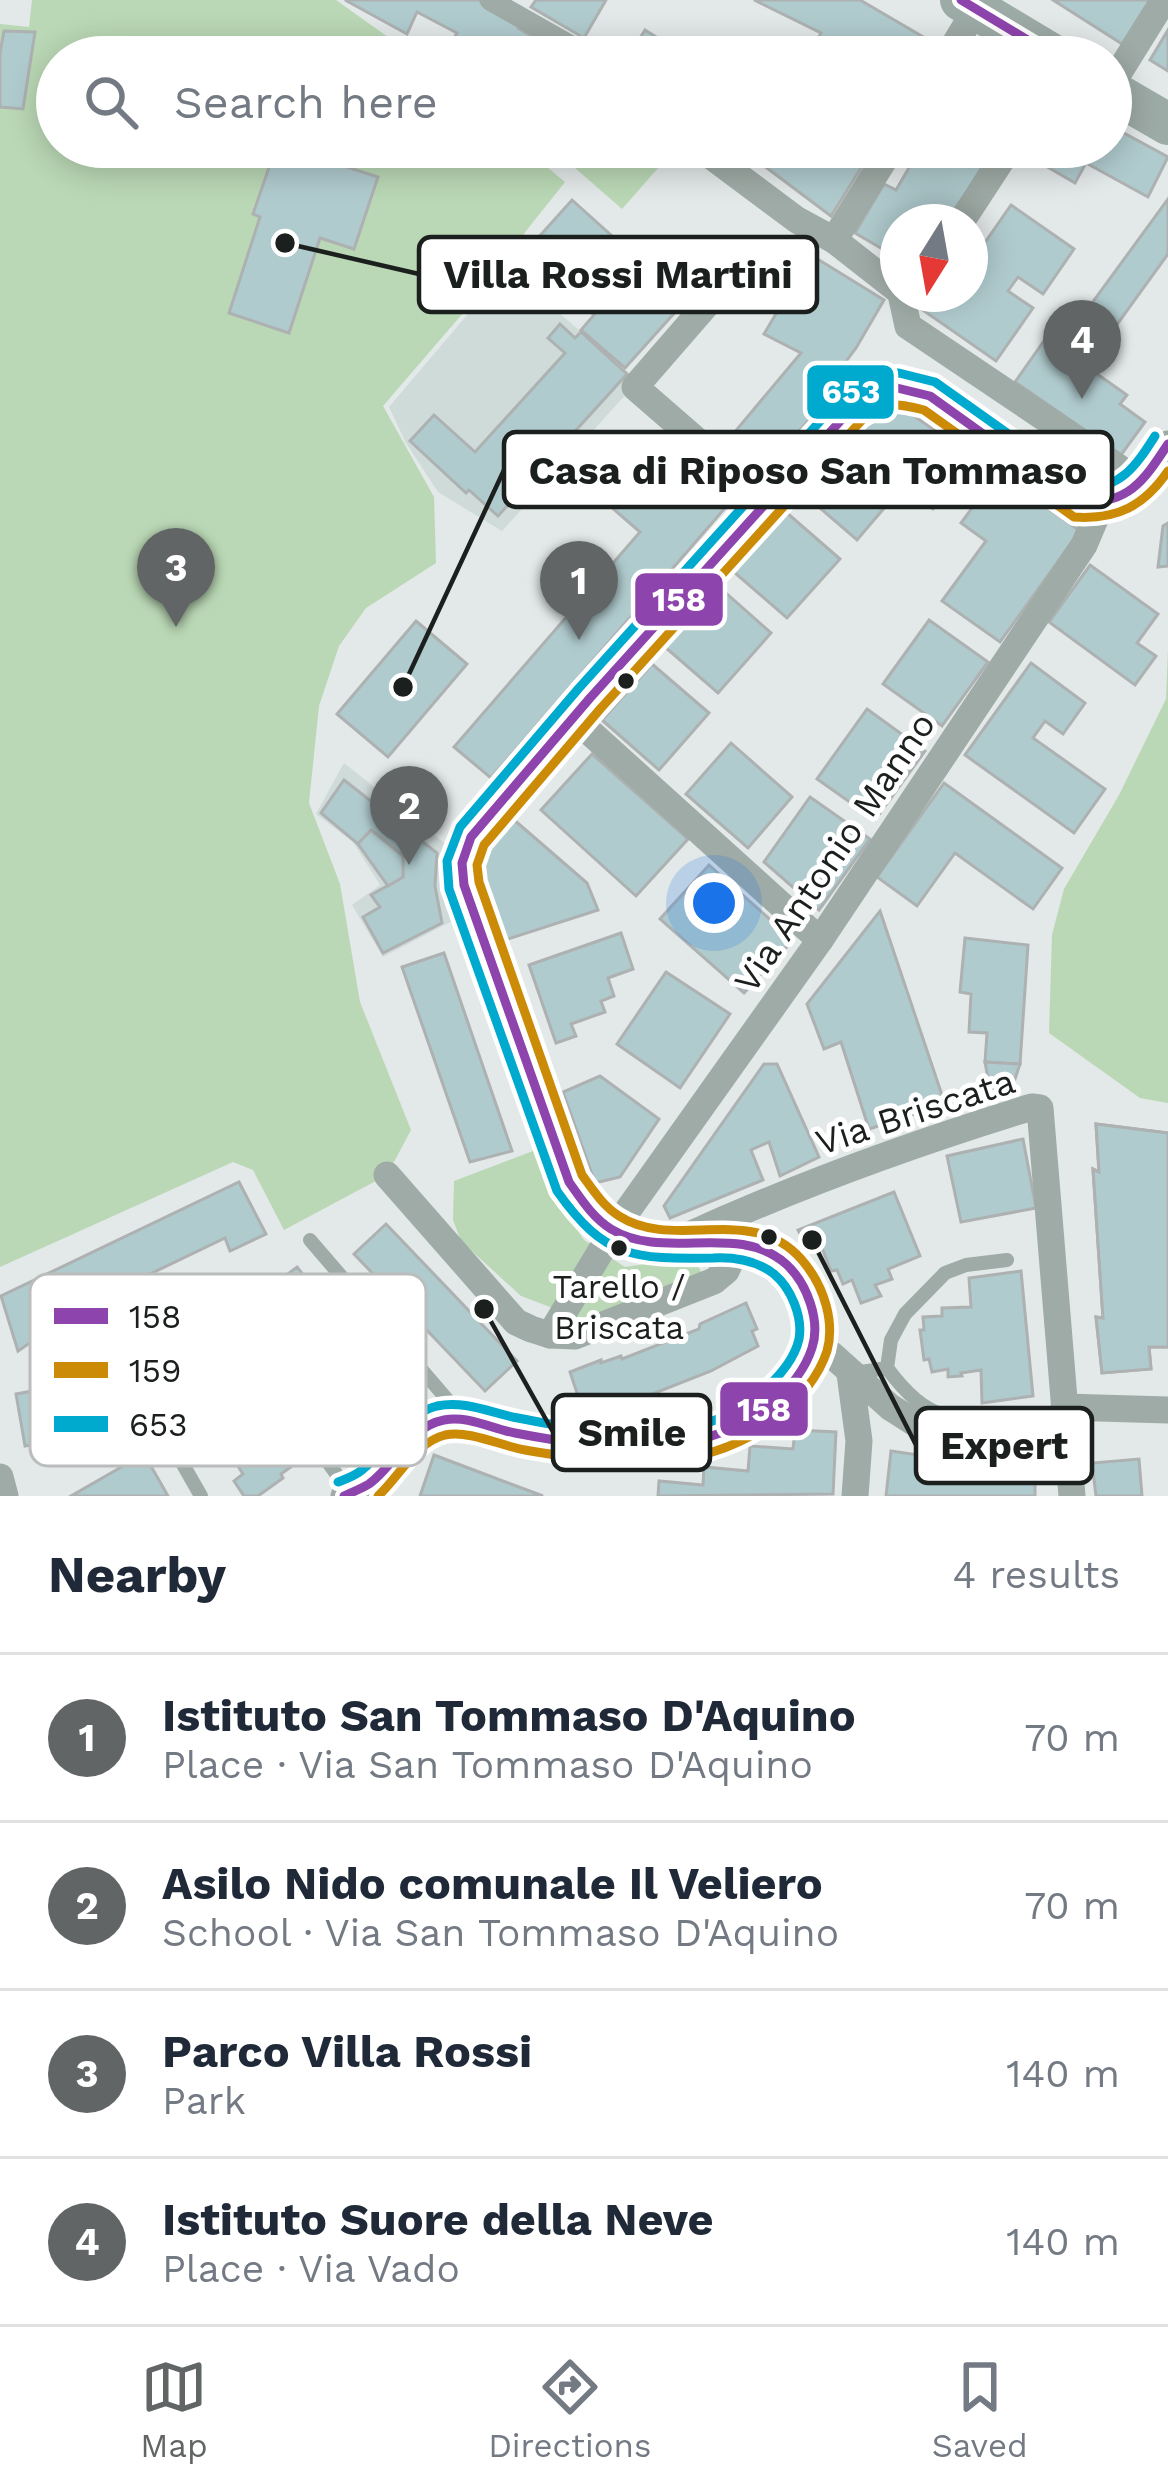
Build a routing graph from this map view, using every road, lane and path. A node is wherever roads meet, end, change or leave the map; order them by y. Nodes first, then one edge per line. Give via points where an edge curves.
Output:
1 (490, 0) edge
2 (1164, 0) edge
3 (980, 6) edge
4 (553, 36) edge
5 (960, 36) edge
6 (1025, 36) edge
7 (1132, 53) edge
8 (1132, 101) edge
9 (1168, 124) edge
10 (727, 168) edge
11 (879, 168) edge
12 (996, 168) edge
13 (973, 204) edge
14 (834, 240) junction
15 (880, 277) edge
16 (708, 303) dead end
17 (906, 312) edge
18 (1165, 456) edge
19 (1140, 482) junction
20 (766, 501) junction
21 (1101, 506) junction
22 (573, 717) junction
23 (820, 940) junction
24 (388, 1175) dead end
25 (613, 1231) junction
26 (310, 1240) dead end
27 (739, 1243) junction
28 (668, 1244) junction
29 (1006, 1260) dead end
30 (339, 1274) edge
31 (550, 1335) junction
32 (814, 1342) junction
33 (887, 1368) junction
34 (850, 1374) junction
35 (426, 1375) edge
36 (1064, 1407) junction
37 (1168, 1410) edge
38 (1017, 1417) dead end
39 (464, 1419) junction
40 (426, 1426) edge
41 (1068, 1458) junction
42 (184, 1466) edge
43 (327, 1466) edge
44 (387, 1466) edge
45 (0, 1478) edge
46 (347, 1495) edge
47 (5, 1496) edge
48 (201, 1496) edge
49 (855, 1496) edge
50 (1072, 1496) edge

1 - 4 street
2 - 7 street
3 - 5 street
3 - 6 main road
8 - 9 main road
10 - 14 street
11 - 14 street
12 - 13 street
14 - 15 street
16 - 20 street via 635,386
17 - 19 street via 908,326
18 - 19 street
19 - 21 street
20 - 21 street via 852,407 896,388 930,396 1078,502
20 - 22 street
21 - 23 street, Via Antonio Manno via 1084,545
22 - 23 street
22 - 25 street via 471,838 462,863 569,1182
23 - 25 street, Via Antonio Manno
24 - 31 street via 516,1322
25 - 28 street
25 - 31 street, Via Antonio Manno
26 - 30 lane
27 - 28 street
27 - 31 street via 714,1281 575,1336
27 - 32 street via 770,1253 795,1274
28 - 36 street, Via Briscata via 924,1140 1040,1108
29 - 33 lane via 945,1273 905,1315
32 - 34 street
32 - 39 street via 771,1406 689,1444 585,1444
33 - 34 lane
33 - 38 lane via 944,1416
34 - 41 street via 948,1444
34 - 49 street via 859,1441
35 - 39 lane
36 - 37 street
36 - 41 street, Via Briscata
39 - 40 street
41 - 50 street, Via Briscata
42 - 48 lane
43 - 46 lane
44 - 46 street
45 - 47 street

